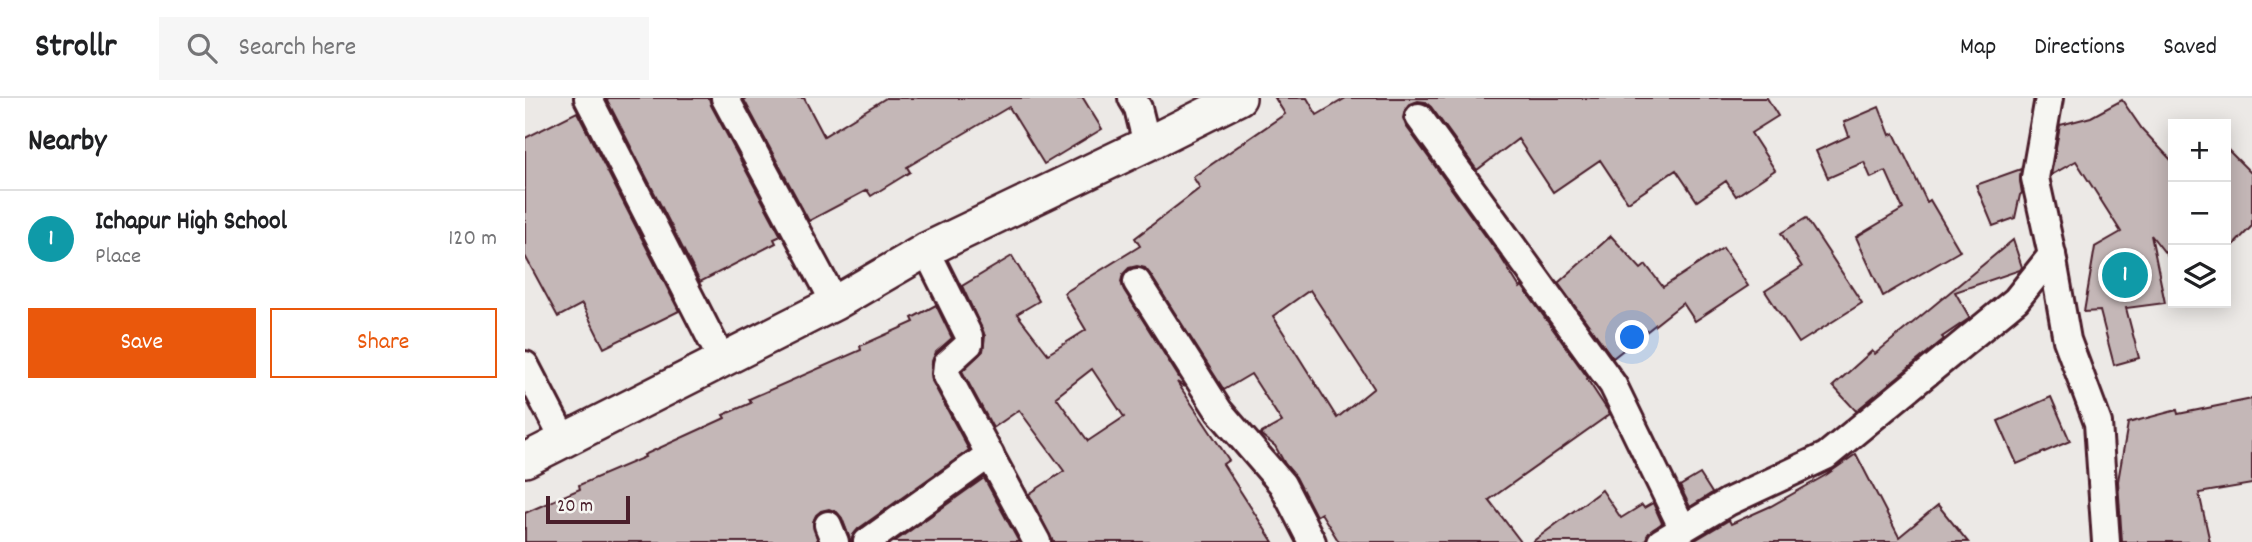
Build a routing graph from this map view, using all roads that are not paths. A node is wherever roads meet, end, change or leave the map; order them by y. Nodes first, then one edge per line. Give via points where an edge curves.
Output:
1 (588, 98) edge
2 (725, 98) edge
3 (1132, 98) edge
4 (1239, 98) edge
5 (2049, 98) edge
6 (1419, 117) dead end
7 (1147, 144) junction
8 (926, 250) junction
9 (2052, 255) junction
10 (1137, 282) dead end
11 (835, 303) junction
12 (722, 360) junction
13 (525, 365) edge
14 (564, 440) junction
15 (990, 454) junction
16 (525, 460) edge
17 (1672, 536) edge
18 (867, 542) edge
19 (1037, 542) edge
20 (1312, 542) edge
21 (2106, 542) edge

1 - 12 street
2 - 11 street
3 - 7 street
4 - 7 street
5 - 9 street via 2035,178
6 - 17 street via 1613,385
7 - 8 street
8 - 11 street
8 - 15 street via 969,336 969,344 947,364 946,374
9 - 17 street via 2016,300 1826,456 1728,502
9 - 21 street via 2067,340 2098,423
10 - 20 street via 1219,411 1282,484
11 - 12 street
12 - 14 street
13 - 14 street
14 - 16 street
15 - 18 street
15 - 19 street

